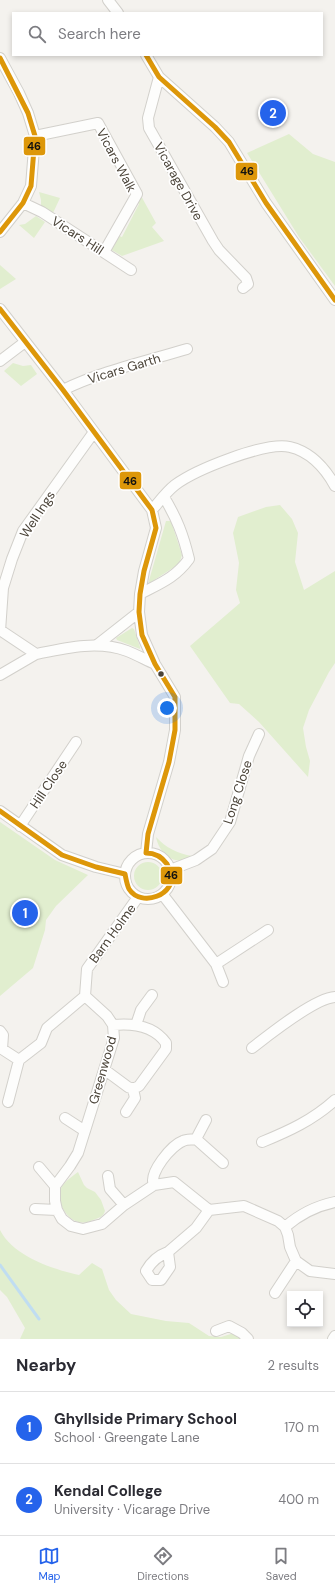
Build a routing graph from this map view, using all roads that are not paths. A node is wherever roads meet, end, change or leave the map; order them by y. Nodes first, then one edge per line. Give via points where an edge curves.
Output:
1 (108, 0) edge
2 (117, 12) edge
3 (147, 56) edge
4 (0, 58) edge
5 (3, 72) edge
6 (159, 77) junction
7 (35, 136) junction
8 (23, 203) junction
9 (0, 232) edge
10 (104, 252) junction
11 (252, 267) dead end
12 (131, 270) dead end
13 (243, 274) junction
14 (243, 288) dead end
15 (335, 300) edge
16 (0, 309) edge
17 (25, 342) junction
18 (187, 349) dead end
19 (0, 361) edge
20 (63, 390) junction
21 (94, 432) junction
22 (335, 486) edge
23 (164, 498) junction
24 (152, 510) junction
25 (140, 594) junction
26 (139, 612) junction
27 (0, 630) edge
28 (97, 645) junction
29 (36, 654) junction
30 (155, 664) junction
31 (0, 675) edge
32 (259, 734) dead end
33 (76, 742) dead end
34 (0, 811) edge
35 (20, 826) junction
36 (146, 853) junction
37 (170, 870) junction
38 (125, 874) junction
39 (162, 895) junction
40 (138, 897) junction
41 (268, 930) dead end
42 (216, 964) junction
43 (223, 982) dead end
44 (152, 995) dead end
45 (85, 996) junction
46 (335, 997) edge
47 (113, 1025) junction
48 (136, 1025) junction
49 (0, 1031) edge
50 (252, 1048) dead end
51 (1, 1050) edge
52 (19, 1060) junction
53 (105, 1070) junction
54 (133, 1089) junction
55 (335, 1100) edge
56 (8, 1102) dead end
57 (126, 1112) dead end
58 (65, 1118) dead end
59 (206, 1120) dead end
60 (85, 1131) junction
61 (196, 1139) junction
62 (262, 1142) dead end
63 (223, 1163) dead end
64 (38, 1167) dead end
65 (108, 1176) dead end
66 (154, 1185) junction
67 (55, 1186) junction
68 (335, 1202) edge
69 (124, 1206) junction
70 (35, 1209) dead end
71 (57, 1210) junction
72 (209, 1210) junction
73 (285, 1227) junction
74 (168, 1252) dead end
75 (296, 1261) junction
76 (335, 1274) edge
77 (276, 1293) dead end
78 (216, 1331) dead end
79 (335, 1336) edge
80 (248, 1339) edge
81 (333, 1339) edge

1 - 2 street
3 - 6 street
4 - 5 street
5 - 7 street via 19,92
6 - 13 street, Vicarage Drive via 148,118 149,128 213,241
6 - 15 street via 229,142 266,203
7 - 8 street via 31,186
7 - 10 street, Vicars Walk via 98,123 137,194
8 - 9 street
8 - 10 street, Vicars Hill via 42,212
10 - 12 street, Vicars Hill
11 - 13 street
13 - 14 street via 248,284
16 - 17 street
17 - 19 street
17 - 20 street
18 - 20 street, Vicars Garth via 116,370
20 - 21 street
21 - 24 street
21 - 27 street, Well Ings via 23,531 3,588
22 - 23 street via 328,473 316,460 290,446 268,448 218,463 174,486
23 - 24 street
23 - 25 street via 177,519 189,559 170,579
24 - 25 street via 156,528
25 - 26 street
26 - 28 street
26 - 30 street via 142,635
27 - 29 street, Well Ings
28 - 29 street
28 - 30 street via 126,650
29 - 31 street
30 - 36 street via 175,697 175,730 169,762 148,834
32 - 37 street, Long Close via 249,756 230,822 212,849 196,860
33 - 35 street, Hill Close
34 - 35 street
35 - 38 street via 62,855
36 - 37 street via 163,858
36 - 38 street via 136,856 131,861
37 - 39 street via 170,883
38 - 40 street via 128,888
39 - 40 street via 150,900
39 - 42 street
40 - 45 street, Barn Holme via 87,969
41 - 42 street
42 - 43 street
44 - 48 street via 141,1010
45 - 47 street, Greenwood
45 - 52 street via 47,1028 42,1043
46 - 50 street via 327,997 315,1003
47 - 48 street
47 - 53 street, Greenwood via 114,1038
48 - 54 street via 157,1033 166,1044 166,1049 139,1086
49 - 51 street via 3,1035
51 - 52 street
52 - 56 street
53 - 54 street
53 - 60 street, Greenwood
54 - 57 street via 135,1098
55 - 62 street via 310,1120
58 - 60 street
59 - 61 street
60 - 67 street, Greenwood via 78,1153
61 - 63 street
61 - 66 street via 184,1140 170,1151 152,1177
64 - 67 street
65 - 69 street via 110,1189
66 - 69 street
66 - 72 street via 174,1182
67 - 71 street
68 - 73 street via 318,1206 295,1218
69 - 71 street via 106,1221 83,1229 71,1226
70 - 71 street
72 - 73 street via 244,1206 278,1221
72 - 74 street via 196,1228
73 - 75 street
75 - 76 street via 310,1272
75 - 77 street
78 - 80 street via 229,1326
79 - 81 street

